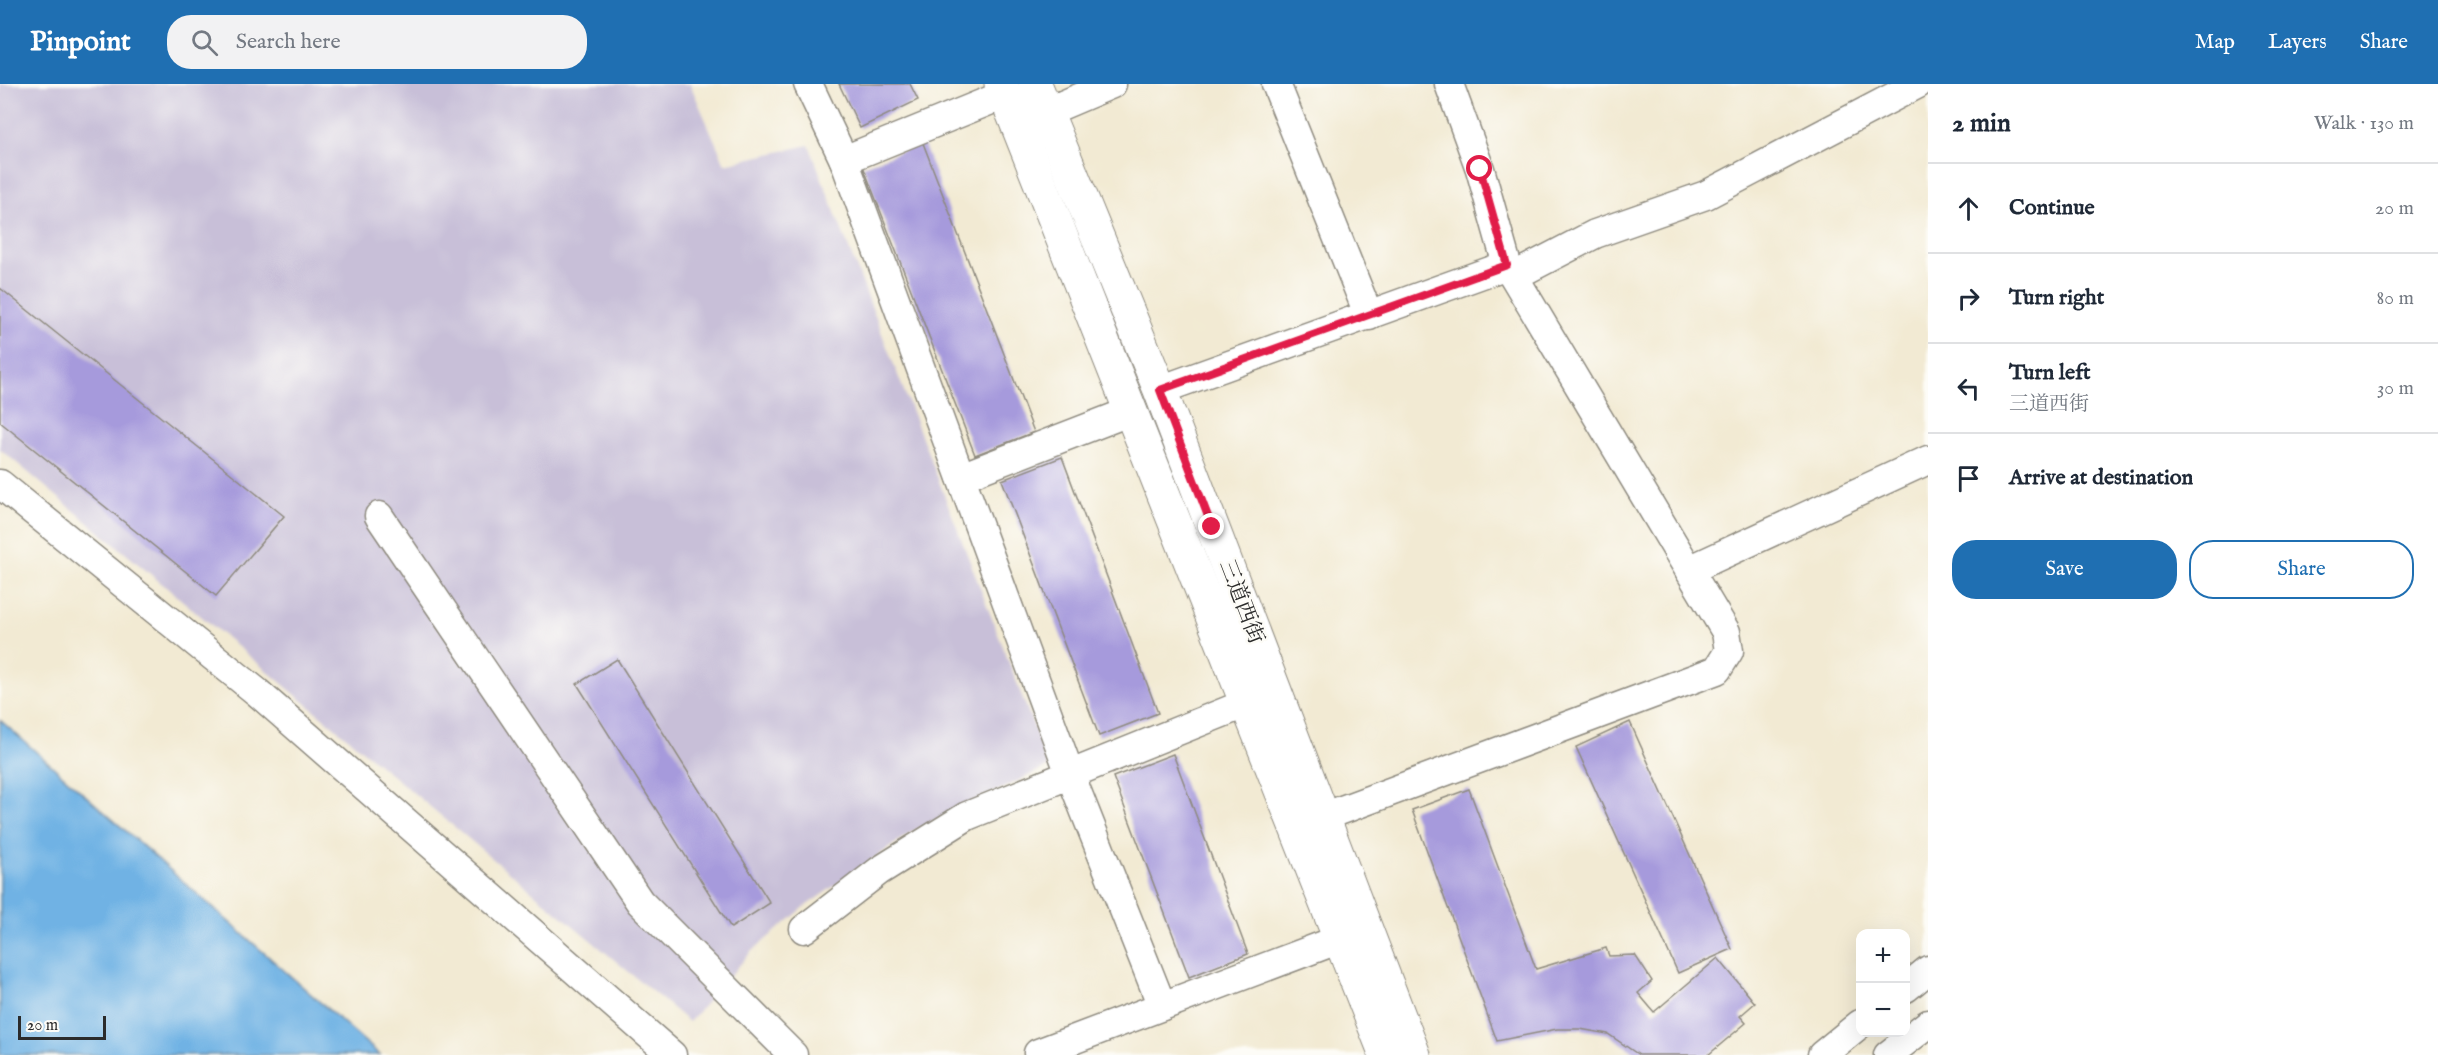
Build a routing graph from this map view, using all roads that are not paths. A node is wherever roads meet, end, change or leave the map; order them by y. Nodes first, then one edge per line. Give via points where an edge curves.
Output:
1 (808, 84) edge
2 (1276, 84) edge
3 (1449, 84) edge
4 (1918, 84) edge
5 (1107, 85) edge
6 (1022, 94) edge
7 (844, 160) junction
8 (1511, 270) junction
9 (1369, 316) junction
10 (1160, 390) junction
11 (1131, 411) junction
12 (1928, 460) edge
13 (961, 477) junction
14 (0, 484) edge
15 (379, 516) dead end
16 (1689, 570) junction
17 (1247, 703) junction
18 (1070, 774) junction
19 (1323, 818) junction
20 (804, 928) dead end
21 (1340, 939) junction
22 (1928, 970) edge
23 (1910, 984) edge
24 (1162, 1006) junction
25 (1928, 1024) edge
26 (1856, 1027) edge
27 (1038, 1053) dead end
28 (672, 1055) edge
29 (793, 1055) edge
30 (1386, 1055) edge
31 (1414, 1055) edge
32 (1822, 1055) edge
33 (1888, 1055) edge

1 - 7 street
2 - 9 street
3 - 8 street
4 - 8 street via 1706,195 1595,234
5 - 6 street
6 - 7 street
6 - 10 main road, 三道西街
6 - 11 main road
7 - 13 street
8 - 9 street
8 - 16 street
9 - 10 street
10 - 19 main road, 三道西街
11 - 13 street
11 - 17 main road
12 - 16 street
13 - 18 street
14 - 28 street via 257,692
15 - 29 street via 640,902
16 - 19 street via 1726,632 1729,651 1717,670
17 - 18 street
17 - 21 main road
18 - 20 street via 967,816 879,871
18 - 24 street
19 - 31 main road, 三道西街
21 - 24 street
21 - 30 main road
22 - 23 street
24 - 27 street
25 - 33 street
26 - 32 street

